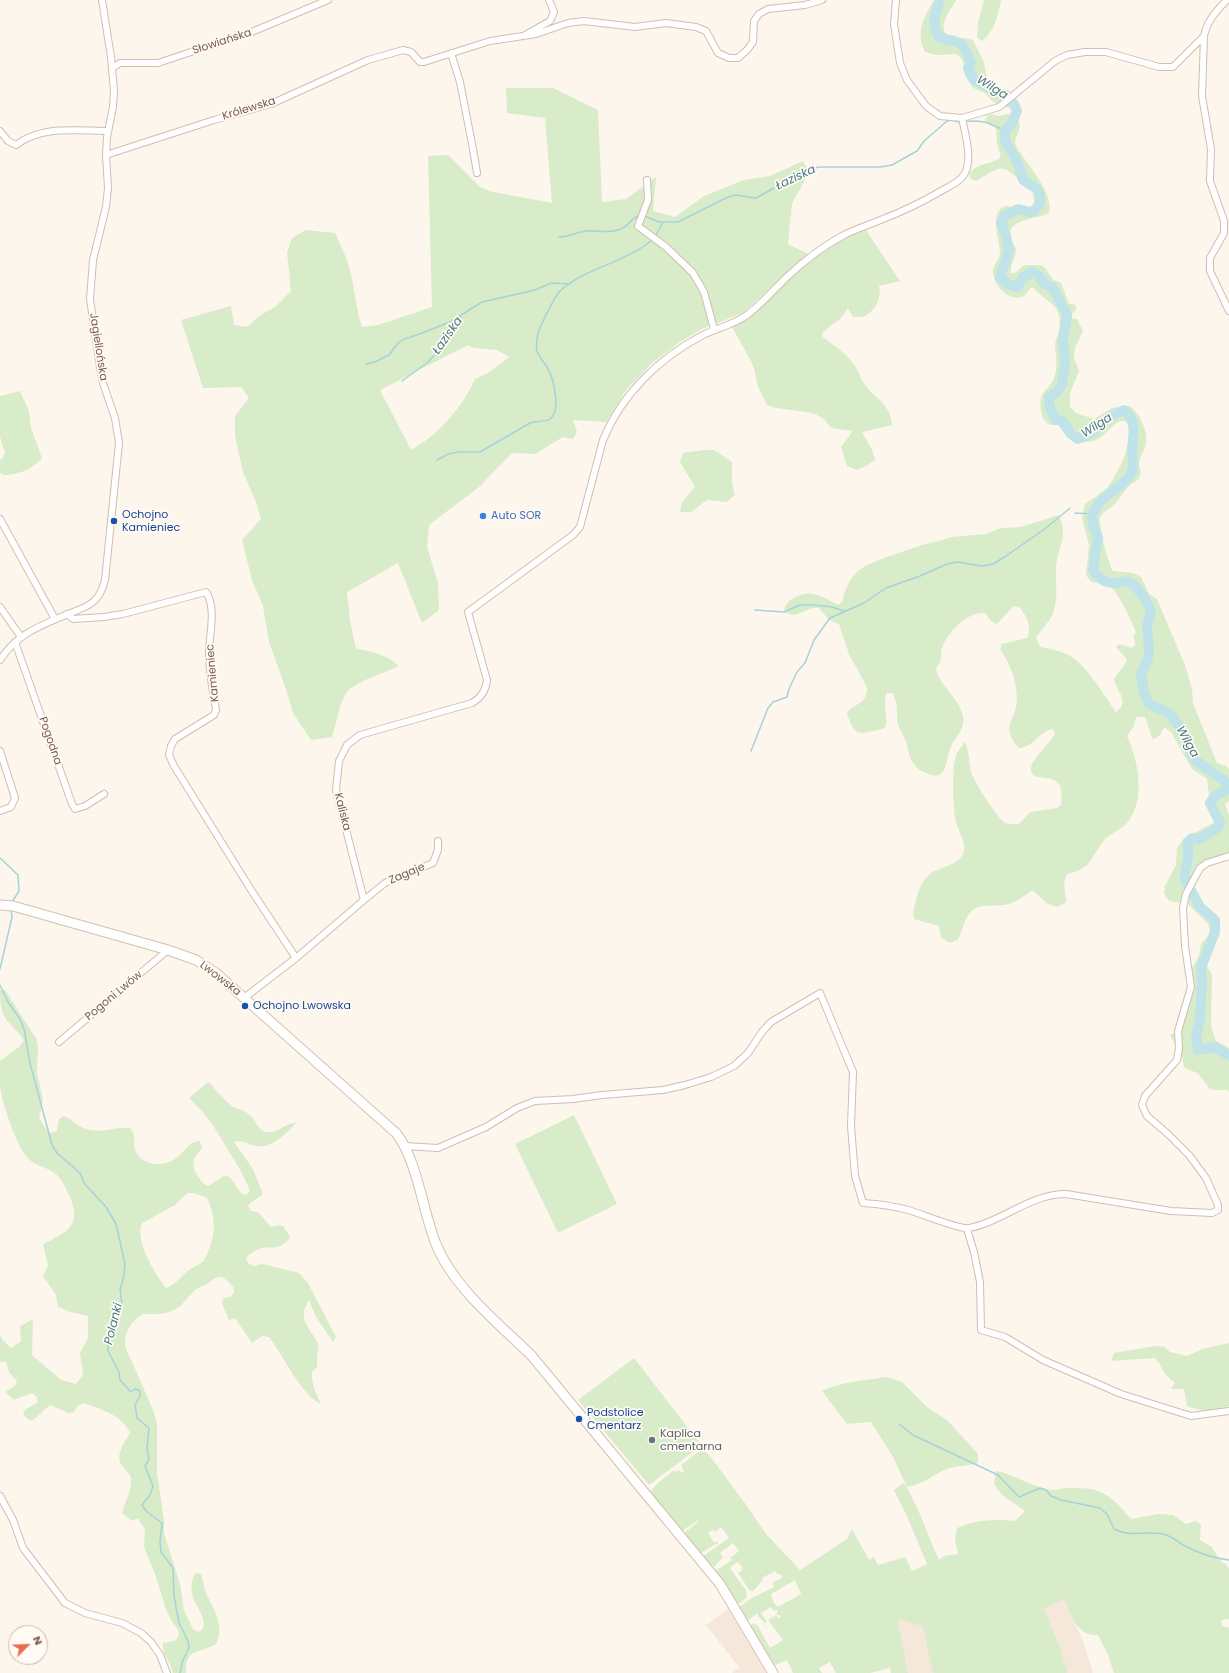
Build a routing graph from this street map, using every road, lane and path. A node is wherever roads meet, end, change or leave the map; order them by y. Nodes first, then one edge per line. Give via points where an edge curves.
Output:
1 (102, 0) edge
2 (328, 0) edge
3 (549, 0) edge
4 (822, 0) edge
5 (896, 0) edge
6 (1227, 0) edge
7 (524, 36) junction
8 (1204, 36) junction
9 (451, 53) junction
10 (112, 68) junction
11 (962, 118) junction
12 (0, 131) edge
13 (108, 131) junction
14 (106, 155) junction
15 (477, 173) dead end
16 (647, 180) dead end
17 (1229, 311) edge
18 (714, 329) junction
19 (0, 519) edge
20 (0, 607) edge
21 (67, 614) junction
22 (55, 619) junction
23 (21, 637) junction
24 (15, 642) junction
25 (0, 660) edge
26 (0, 751) edge
27 (104, 794) dead end
28 (0, 811) edge
29 (438, 841) dead end
30 (1229, 856) edge
31 (364, 900) junction
32 (0, 905) edge
33 (168, 950) junction
34 (296, 958) junction
35 (244, 998) junction
36 (59, 1042) dead end
37 (405, 1146) junction
38 (967, 1229) junction
39 (1229, 1411) edge
40 (0, 1496) edge
41 (166, 1673) edge
42 (773, 1673) edge

1 - 10 street, Jagiellońska
2 - 10 street, Słowiańska via 254,31 158,63 120,63
3 - 7 street via 554,12 550,21
4 - 7 street via 805,5 768,9 759,14 754,21 752,42 748,50 738,58 729,58 718,53 706,32 696,27 666,23 635,27 578,22
5 - 11 street via 894,24 897,46 907,80 933,112 940,116
6 - 8 street via 1212,16
7 - 9 street via 490,41
8 - 11 street via 1173,68 1159,67 1106,52 1067,55 1055,61 999,107
8 - 17 street via 1202,96 1211,149 1210,181 1224,221 1224,233 1210,258 1210,271
9 - 14 street, Królewska via 420,62 411,52 403,50 368,60 270,104
9 - 15 street via 460,82
10 - 13 street, Jagiellońska via 113,107
11 - 18 street via 968,154 963,178 928,198 841,236 794,271 747,315 738,321
12 - 13 street via 8,141 16,144 35,134 52,131
13 - 14 street, Jagiellońska
14 - 21 street, Jagiellońska via 106,207 93,260 90,298 101,372 115,418 119,443 102,590 88,606
16 - 18 street via 648,200 638,226 666,247 693,273 704,292
18 - 31 street, Kaliska via 687,343 656,367 630,392 611,422 604,440 578,530 468,612 486,683 486,689 480,696 472,703 360,734 347,745 339,761 336,790
19 - 22 street
20 - 23 street
21 - 22 street, Jagiellońska
21 - 34 street, Kamieniec via 73,619 104,617 206,592 210,598 212,612 209,655 216,710 214,715 175,740 169,755
22 - 23 street, Jagiellońska
23 - 24 street, Jagiellońska
24 - 25 street, Jagiellońska
24 - 27 street, Pogodna via 72,804 75,809 85,806
26 - 28 street via 15,798 12,807
29 - 31 street, Zagaje via 433,863 385,883
30 - 38 street via 1200,868 1189,887 1183,908 1191,987 1178,1031 1177,1060 1145,1096 1142,1105 1147,1116 1189,1154 1206,1178 1218,1210 1212,1213 1171,1211 1056,1194
31 - 34 street
32 - 33 street, Lwowska via 13,906
33 - 35 street, Lwowska via 200,962
33 - 36 street, Pogoni Lwów
34 - 35 street
35 - 37 street, Lwowska via 396,1133
37 - 38 street via 438,1148 486,1127 517,1108 535,1101 573,1100 663,1090 711,1077 734,1066 748,1053 771,1022 820,993 853,1072 851,1126 855,1176 863,1203 908,1210
37 - 42 street, Lwowska via 437,1245 449,1267 495,1322 531,1355 720,1584
38 - 39 street via 980,1282 981,1330 1005,1337 1043,1360 1121,1394 1191,1416
40 - 41 street via 13,1520 23,1548 64,1604 86,1613 122,1622 141,1633 160,1655

